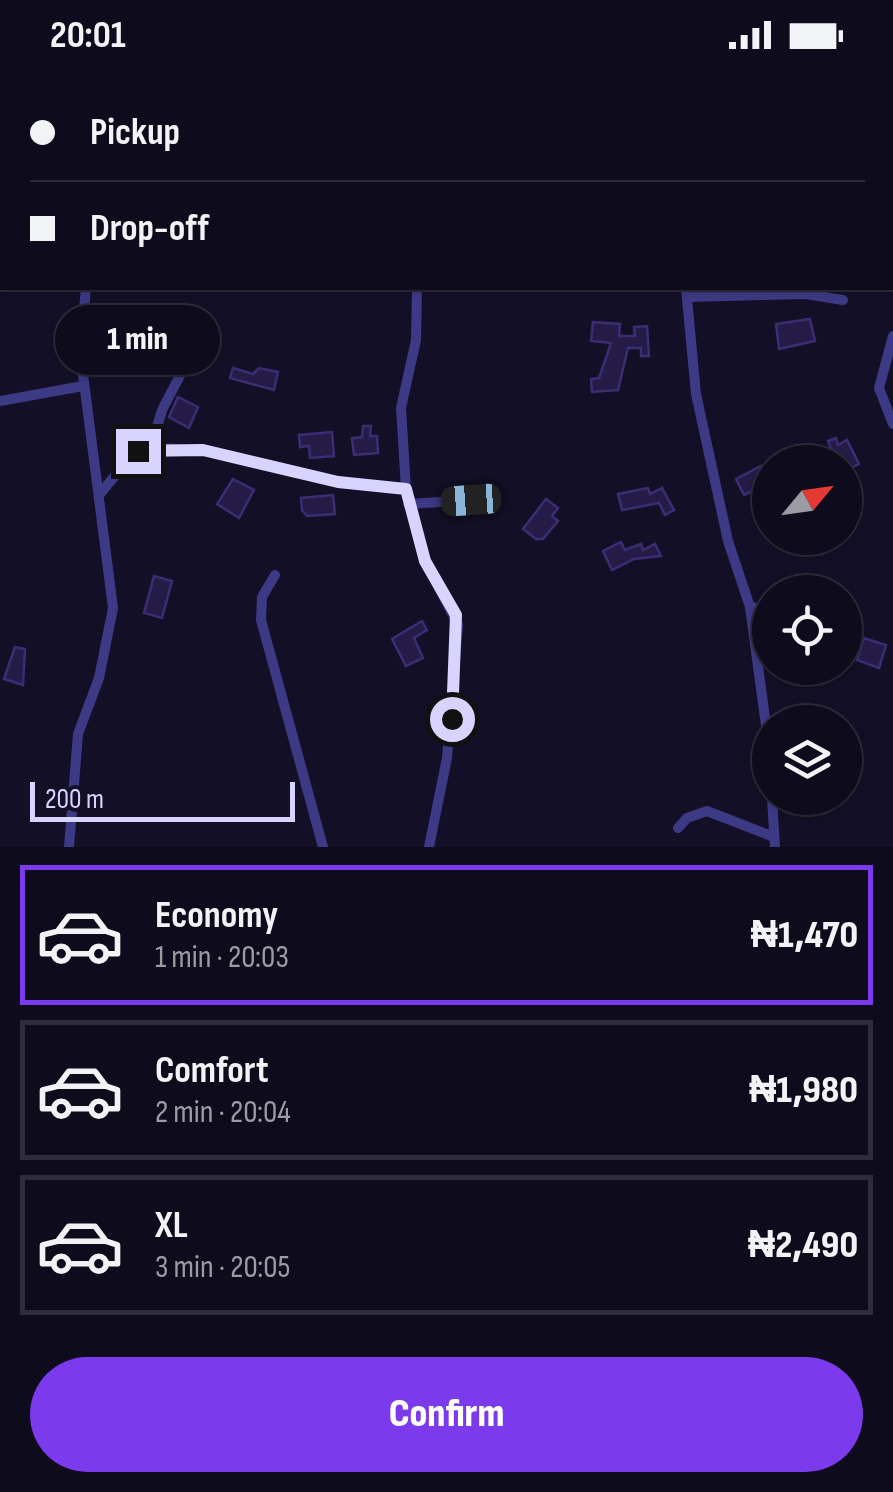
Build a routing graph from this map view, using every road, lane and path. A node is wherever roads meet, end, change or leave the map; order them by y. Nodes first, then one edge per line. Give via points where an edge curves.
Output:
1 (86, 290) edge
2 (417, 290) edge
3 (687, 292) edge
4 (843, 300) dead end
5 (893, 336) edge
6 (198, 341) dead end
7 (83, 386) junction
8 (0, 401) edge
9 (893, 424) edge
10 (151, 448) junction
11 (406, 489) junction
12 (100, 494) junction
13 (471, 500) dead end
14 (408, 504) junction
15 (275, 575) dead end
16 (750, 607) joint
17 (763, 705) edge
18 (773, 815) edge
19 (678, 828) dead end
20 (775, 842) edge
21 (69, 847) edge
22 (323, 847) edge
23 (429, 847) edge

1 - 7 street
2 - 11 street via 416,340 401,408
3 - 4 street
3 - 16 street via 696,394
5 - 9 street via 879,388
6 - 10 street via 162,410
7 - 8 street
7 - 12 street
10 - 11 street via 203,450 338,482
10 - 12 street via 127,460
11 - 14 street
12 - 21 street via 113,608 99,678 78,734
13 - 14 street
14 - 23 street via 425,561 458,624 447,758
15 - 22 street via 262,598 261,620
16 - 17 street
18 - 20 street
19 - 20 street via 706,811

